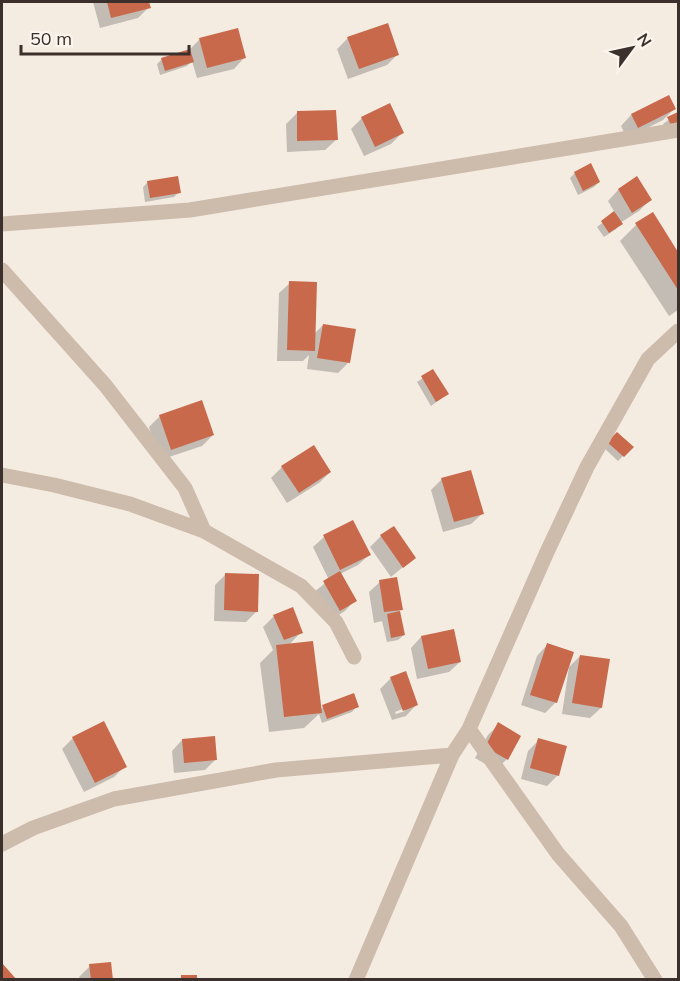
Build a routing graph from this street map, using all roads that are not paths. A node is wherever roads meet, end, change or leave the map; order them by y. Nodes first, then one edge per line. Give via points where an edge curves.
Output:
1 (678, 130) edge
2 (2, 224) edge
3 (2, 270) edge
4 (678, 331) edge
5 (2, 475) edge
6 (204, 531) junction
7 (354, 657) dead end
8 (469, 729) junction
9 (452, 755) junction
10 (2, 844) edge
11 (356, 980) edge
12 (655, 980) edge

1 - 2 street via 190,210
3 - 6 street via 112,394 185,488
4 - 8 street via 648,359 587,467
5 - 6 street via 130,504
6 - 7 street via 301,586 336,622
8 - 9 street
8 - 12 street via 558,854 621,926
9 - 10 street via 276,770 114,799 33,828
9 - 11 street

